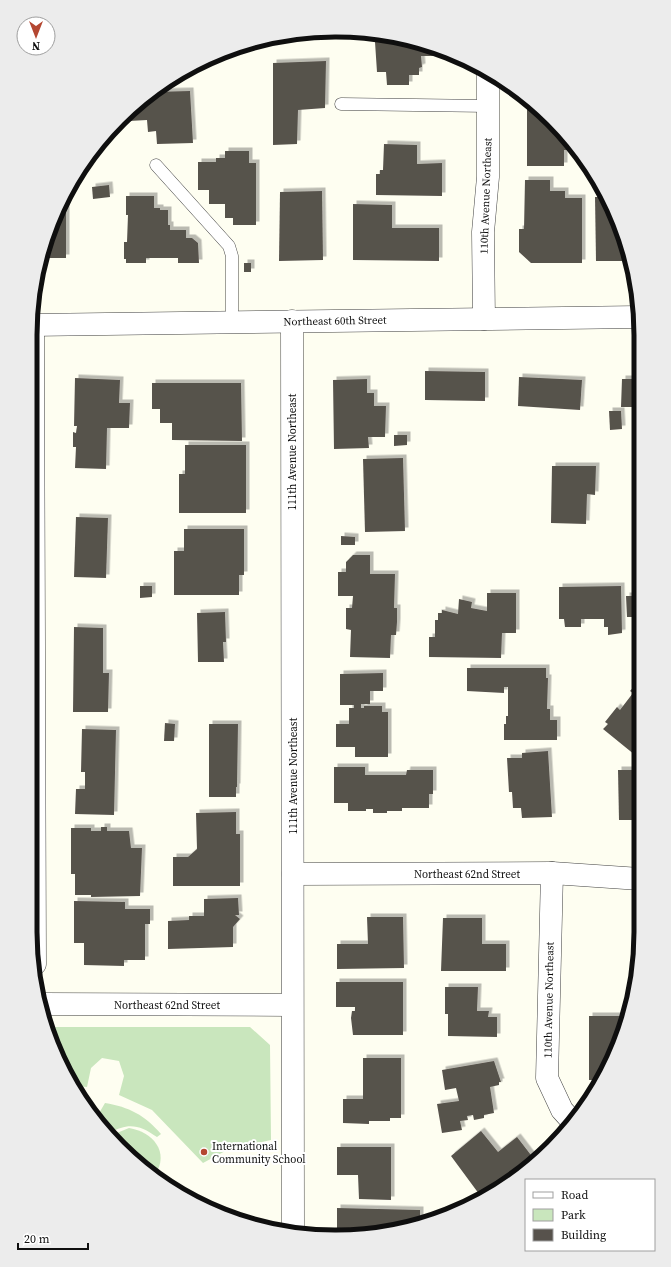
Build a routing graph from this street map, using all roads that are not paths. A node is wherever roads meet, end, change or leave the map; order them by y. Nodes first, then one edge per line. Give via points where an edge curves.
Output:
1 (488, 79) edge
2 (341, 104) dead end
3 (488, 106) junction
4 (156, 165) dead end
5 (633, 317) edge
6 (484, 319) junction
7 (232, 321) junction
8 (292, 321) junction
9 (38, 324) edge
10 (552, 873) junction
11 (293, 874) junction
12 (634, 879) edge
13 (46, 1004) edge
14 (292, 1005) junction
15 (569, 1117) edge
16 (293, 1226) edge

1 - 3 street, 110th Avenue Northeast
2 - 3 lane
3 - 6 street, 110th Avenue Northeast via 488,177 483,232
4 - 7 lane via 229,246 232,256
5 - 6 street, Northeast 60th Street
6 - 8 street, Northeast 60th Street
7 - 8 street, Northeast 60th Street
7 - 9 street, Northeast 60th Street
8 - 11 street, 111th Avenue Northeast
10 - 11 street, Northeast 62nd Street
10 - 12 street, Northeast 62nd Street
10 - 15 street, 110th Avenue Northeast via 547,1078 562,1110
11 - 14 street, 111th Avenue Northeast
13 - 14 street, Northeast 62nd Street
14 - 16 street, 111th Avenue Northeast

